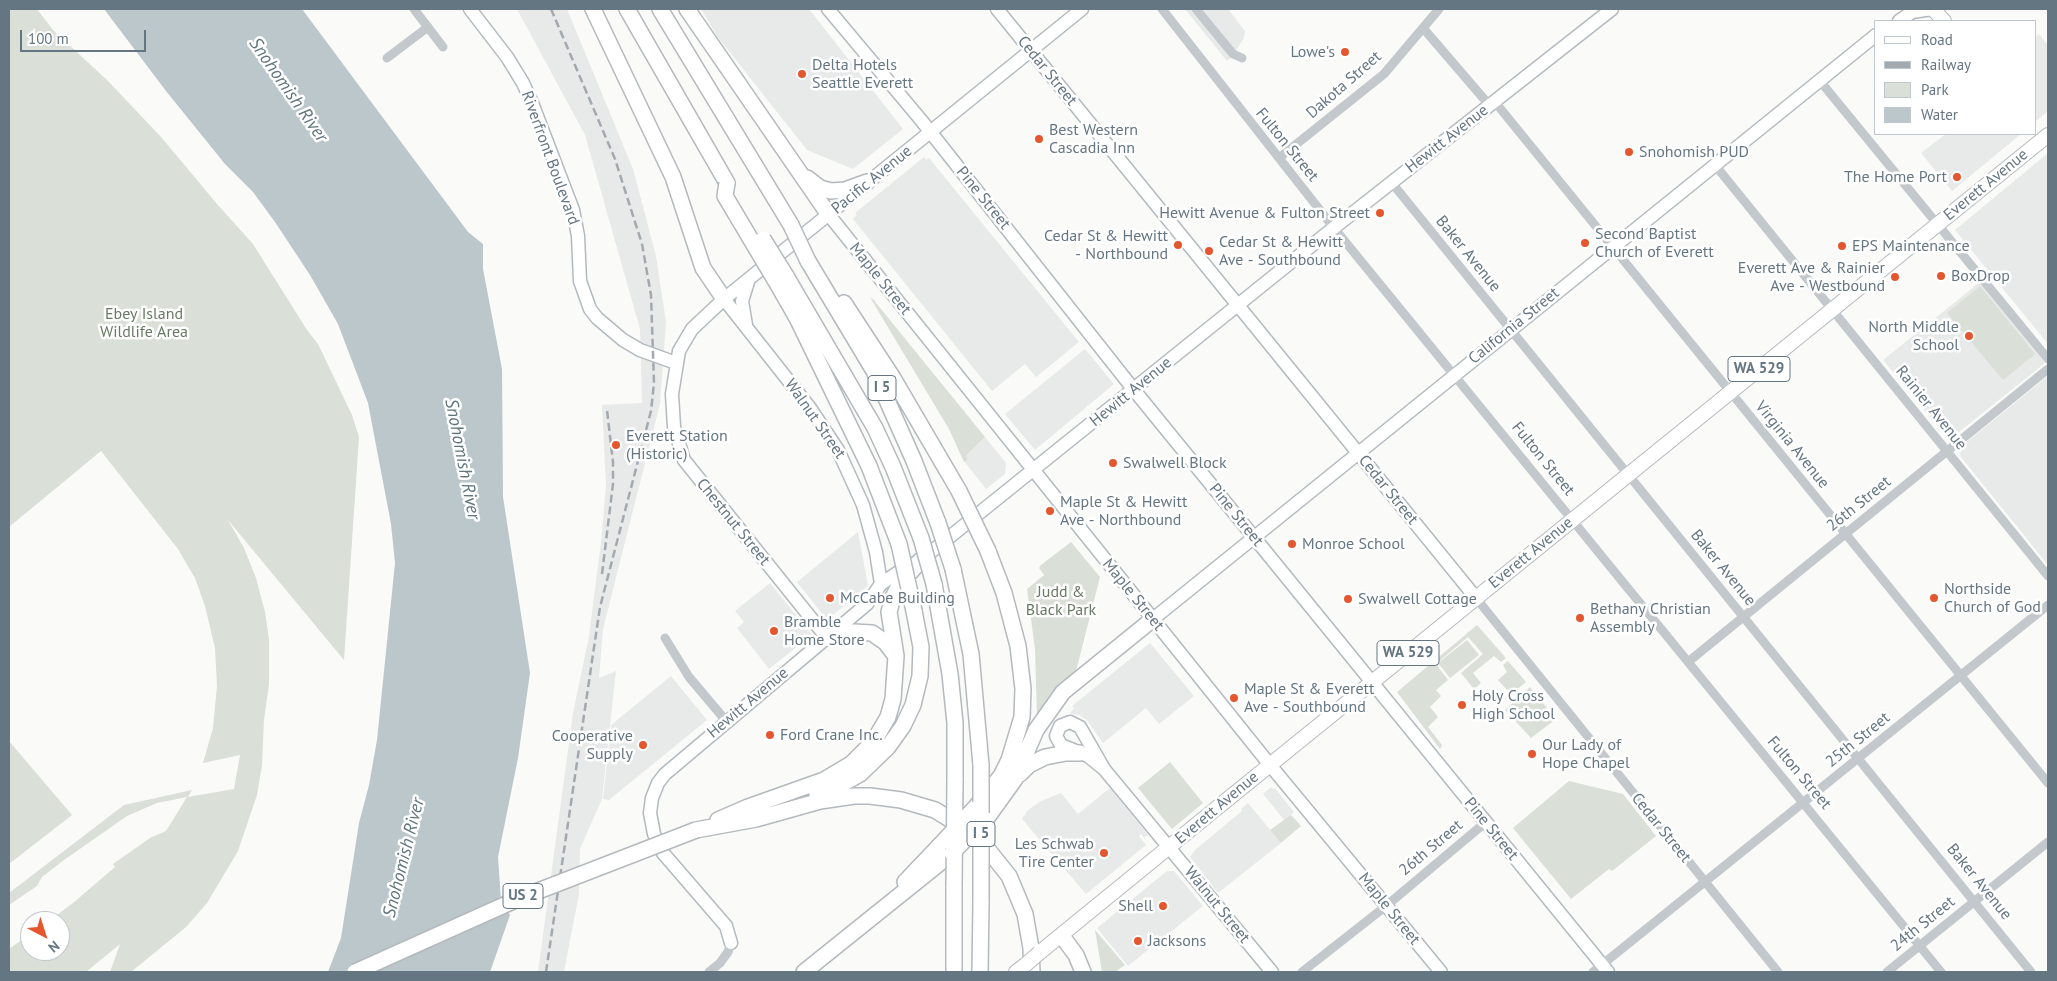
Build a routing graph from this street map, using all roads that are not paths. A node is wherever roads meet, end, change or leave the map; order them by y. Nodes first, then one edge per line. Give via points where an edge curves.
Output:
1 (414, 9) edge
2 (470, 9) edge
3 (593, 9) edge
4 (627, 9) edge
5 (660, 9) edge
6 (688, 9) edge
7 (828, 9) edge
8 (997, 9) edge
9 (1082, 9) edge
10 (1162, 9) edge
11 (1196, 9) edge
12 (1439, 9) edge
13 (1612, 9) edge
14 (1904, 9) edge
15 (1933, 9) edge
16 (1890, 20) edge
17 (1900, 20) edge
18 (1943, 20) edge
19 (428, 27) junction
20 (1423, 28) junction
21 (1874, 37) edge
22 (443, 47) dead end
23 (1031, 51) junction
24 (387, 58) dead end
25 (1242, 58) dead end
26 (1820, 81) junction
27 (1492, 104) junction
28 (930, 132) junction
29 (2043, 139) edge
30 (1279, 158) junction
31 (1715, 165) junction
32 (799, 172) junction
33 (867, 182) junction
34 (1392, 183) junction
35 (829, 215) junction
36 (1938, 224) junction
37 (1334, 228) junction
38 (1613, 246) junction
39 (810, 259) junction
40 (748, 280) junction
41 (782, 280) junction
42 (724, 299) junction
43 (1237, 305) junction
44 (1832, 310) junction
45 (746, 327) junction
46 (1510, 329) junction
47 (2048, 359) edge
48 (676, 363) junction
49 (2048, 369) edge
50 (1455, 374) junction
51 (1134, 390) junction
52 (1730, 392) junction
53 (1947, 451) junction
54 (1357, 453) junction
55 (1034, 470) junction
56 (1628, 475) junction
57 (1572, 520) junction
58 (1845, 534) junction
59 (1254, 537) junction
60 (921, 560) junction
61 (2048, 576) edge
62 (881, 584) junction
63 (1476, 598) junction
64 (2048, 605) edge
65 (1743, 617) junction
66 (1153, 619) junction
67 (831, 634) junction
68 (665, 638) dead end
69 (896, 656) junction
70 (1688, 662) junction
71 (1961, 675) junction
72 (1373, 681) junction
73 (727, 722) junction
74 (1080, 753) junction
75 (1858, 759) junction
76 (1270, 765) junction
77 (1104, 769) junction
78 (1015, 779) junction
79 (2048, 783) edge
80 (1804, 802) junction
81 (981, 813) junction
82 (1486, 822) junction
83 (696, 830) junction
84 (2048, 842) edge
85 (1169, 848) junction
86 (1705, 882) junction
87 (1975, 901) junction
88 (1386, 906) junction
89 (1062, 936) junction
90 (731, 943) joint
91 (1920, 946) junction
92 (1024, 970) edge
93 (1601, 970) edge
94 (355, 972) edge
95 (709, 972) edge
96 (804, 972) edge
97 (954, 972) edge
98 (980, 972) edge
99 (1083, 972) edge
100 (1272, 972) edge
101 (1302, 972) edge
102 (1441, 972) edge
103 (1778, 972) edge
104 (1887, 972) edge
105 (1941, 972) edge
106 (2031, 972) edge

1 - 19 street
2 - 48 street, Riverfront Boulevard via 507,57 532,103 573,210 580,280 590,309 623,340
3 - 42 highway via 673,176 703,268
4 - 41 highway, bridge via 727,183 725,196
5 - 39 highway, I 5, bridge
6 - 32 highway
7 - 28 street, Pine Street
8 - 23 street, Cedar Street
9 - 23 street, Pacific Avenue
10 - 30 street, Fulton Street
11 - 25 street via 1233,54
12 - 20 street, Dakota Street
13 - 27 street, Hewitt Avenue
14 - 16 street
15 - 17 street via 1912,12
15 - 18 main road
19 - 22 street
19 - 24 street
20 - 27 street
20 - 30 street, Dakota Street via 1384,74
21 - 26 street, California Street
23 - 28 street, Pacific Avenue
23 - 43 street, Cedar Street
26 - 31 street, California Street
26 - 36 street
27 - 34 street, Hewitt Avenue
27 - 38 street, Virginia Avenue
28 - 33 street, Pacific Avenue
28 - 51 street, Pine Street
29 - 36 main road, Everett Avenue / WA 529
30 - 37 street, Fulton Street
31 - 38 street, California Street
31 - 44 street, Rainier Avenue
32 - 33 highway via 820,188 831,191
32 - 35 highway
33 - 35 street, Pacific Avenue
34 - 37 street, Hewitt Avenue
34 - 46 street, Baker Avenue
35 - 40 street, Pacific Avenue
35 - 55 street, Maple Street
36 - 44 main road, Everett Avenue / WA 529
36 - 47 street
37 - 43 street, Hewitt Avenue
37 - 50 street, Fulton Street
38 - 46 street, California Street
38 - 52 street, Virginia Avenue
39 - 81 highway, bridge via 864,331 959,491 1004,593 1018,646 1023,689 1022,717 1009,760
39 - 98 highway, I 5, bridge via 874,371 914,461 953,569 971,654 981,765
40 - 42 street, Pacific Avenue
40 - 45 street via 742,301
41 - 83 highway, bridge via 797,318 869,466 899,544 921,647 917,692 903,726 888,747 873,764 837,787
41 - 97 highway, I 5, bridge via 875,428 901,485 934,584 955,723
42 - 45 street, Walnut Street
42 - 48 street, Pacific Avenue via 692,329 682,343
43 - 51 street, Hewitt Avenue
43 - 54 street, Cedar Street
44 - 52 main road, Everett Avenue / WA 529
44 - 53 street, Rainier Avenue
45 - 62 street, Walnut Street via 810,408 842,457 863,505
46 - 50 street, California Street
46 - 56 street, Baker Avenue
48 - 67 street, Chestnut Street via 672,394 674,427 684,460
49 - 53 street, 26th Street
50 - 54 street, California Street
50 - 57 street, Fulton Street
51 - 55 street, Hewitt Avenue
51 - 59 street, Pine Street
52 - 56 main road, Everett Avenue / WA 529
52 - 58 street, Virginia Avenue
53 - 58 street, 26th Street
53 - 61 street, Rainier Avenue
54 - 59 street, California Street
54 - 63 street, Cedar Street
55 - 60 street, Hewitt Avenue
55 - 66 street, Maple Street
56 - 57 main road, Everett Avenue / WA 529
56 - 65 street, Baker Avenue
57 - 63 main road, Everett Avenue / WA 529
57 - 70 street, Fulton Street
58 - 65 street, 26th Street
58 - 71 street, Virginia Avenue
59 - 66 street, California Street
59 - 72 street, Pine Street
60 - 62 street, Hewitt Avenue
60 - 69 highway via 900,584 891,604 890,627
62 - 67 street, Hewitt Avenue via 873,598
63 - 72 main road, Everett Avenue / WA 529
63 - 86 street, Cedar Street
64 - 71 street, 25th Street
65 - 70 street, 26th Street
65 - 75 street, Baker Avenue
66 - 76 street, Maple Street
66 - 78 highway via 1063,692 1036,730
67 - 69 highway via 872,633
67 - 73 street, Hewitt Avenue
68 - 73 street via 689,678
69 - 83 highway via 894,699 888,716 874,741 851,764 824,780 748,807
70 - 80 street, Fulton Street
71 - 75 street, 25th Street
71 - 79 street, Virginia Avenue
72 - 76 main road, Everett Avenue / WA 529
72 - 82 street, Pine Street
73 - 90 street, Hewitt Avenue via 658,783 650,813 654,834 663,853 726,926
74 - 77 street, Walnut Street
74 - 77 street, Walnut Street via 1059,742 1057,731 1060,726 1070,722 1080,727
74 - 78 highway via 1066,752 1045,757 1029,765
75 - 80 street, 25th Street
75 - 87 street, Baker Avenue
76 - 85 main road, Everett Avenue
76 - 88 street, Maple Street
77 - 85 street, Walnut Street
78 - 81 highway
80 - 86 street, 25th Street
80 - 91 street, Fulton Street
81 - 96 highway, bridge via 948,848
82 - 88 street, 26th Street
82 - 93 street, Pine Street
83 - 92 highway via 854,796 892,798 935,810 985,846 1009,876 1025,914 1031,948
83 - 94 highway, US 2, bridge via 538,890
84 - 87 street, 24th Street
85 - 89 main road, Everett Avenue
85 - 100 street, Walnut Street
86 - 93 street, 25th Street
86 - 103 street, Cedar Street
87 - 91 street, 24th Street
87 - 106 street, Baker Avenue
88 - 101 street, 26th Street
88 - 102 street, Maple Street
89 - 92 main road, Everett Avenue, bridge
89 - 99 highway via 1076,954
90 - 95 street via 720,963
91 - 104 street, 24th Street
91 - 105 street, Fulton Street

